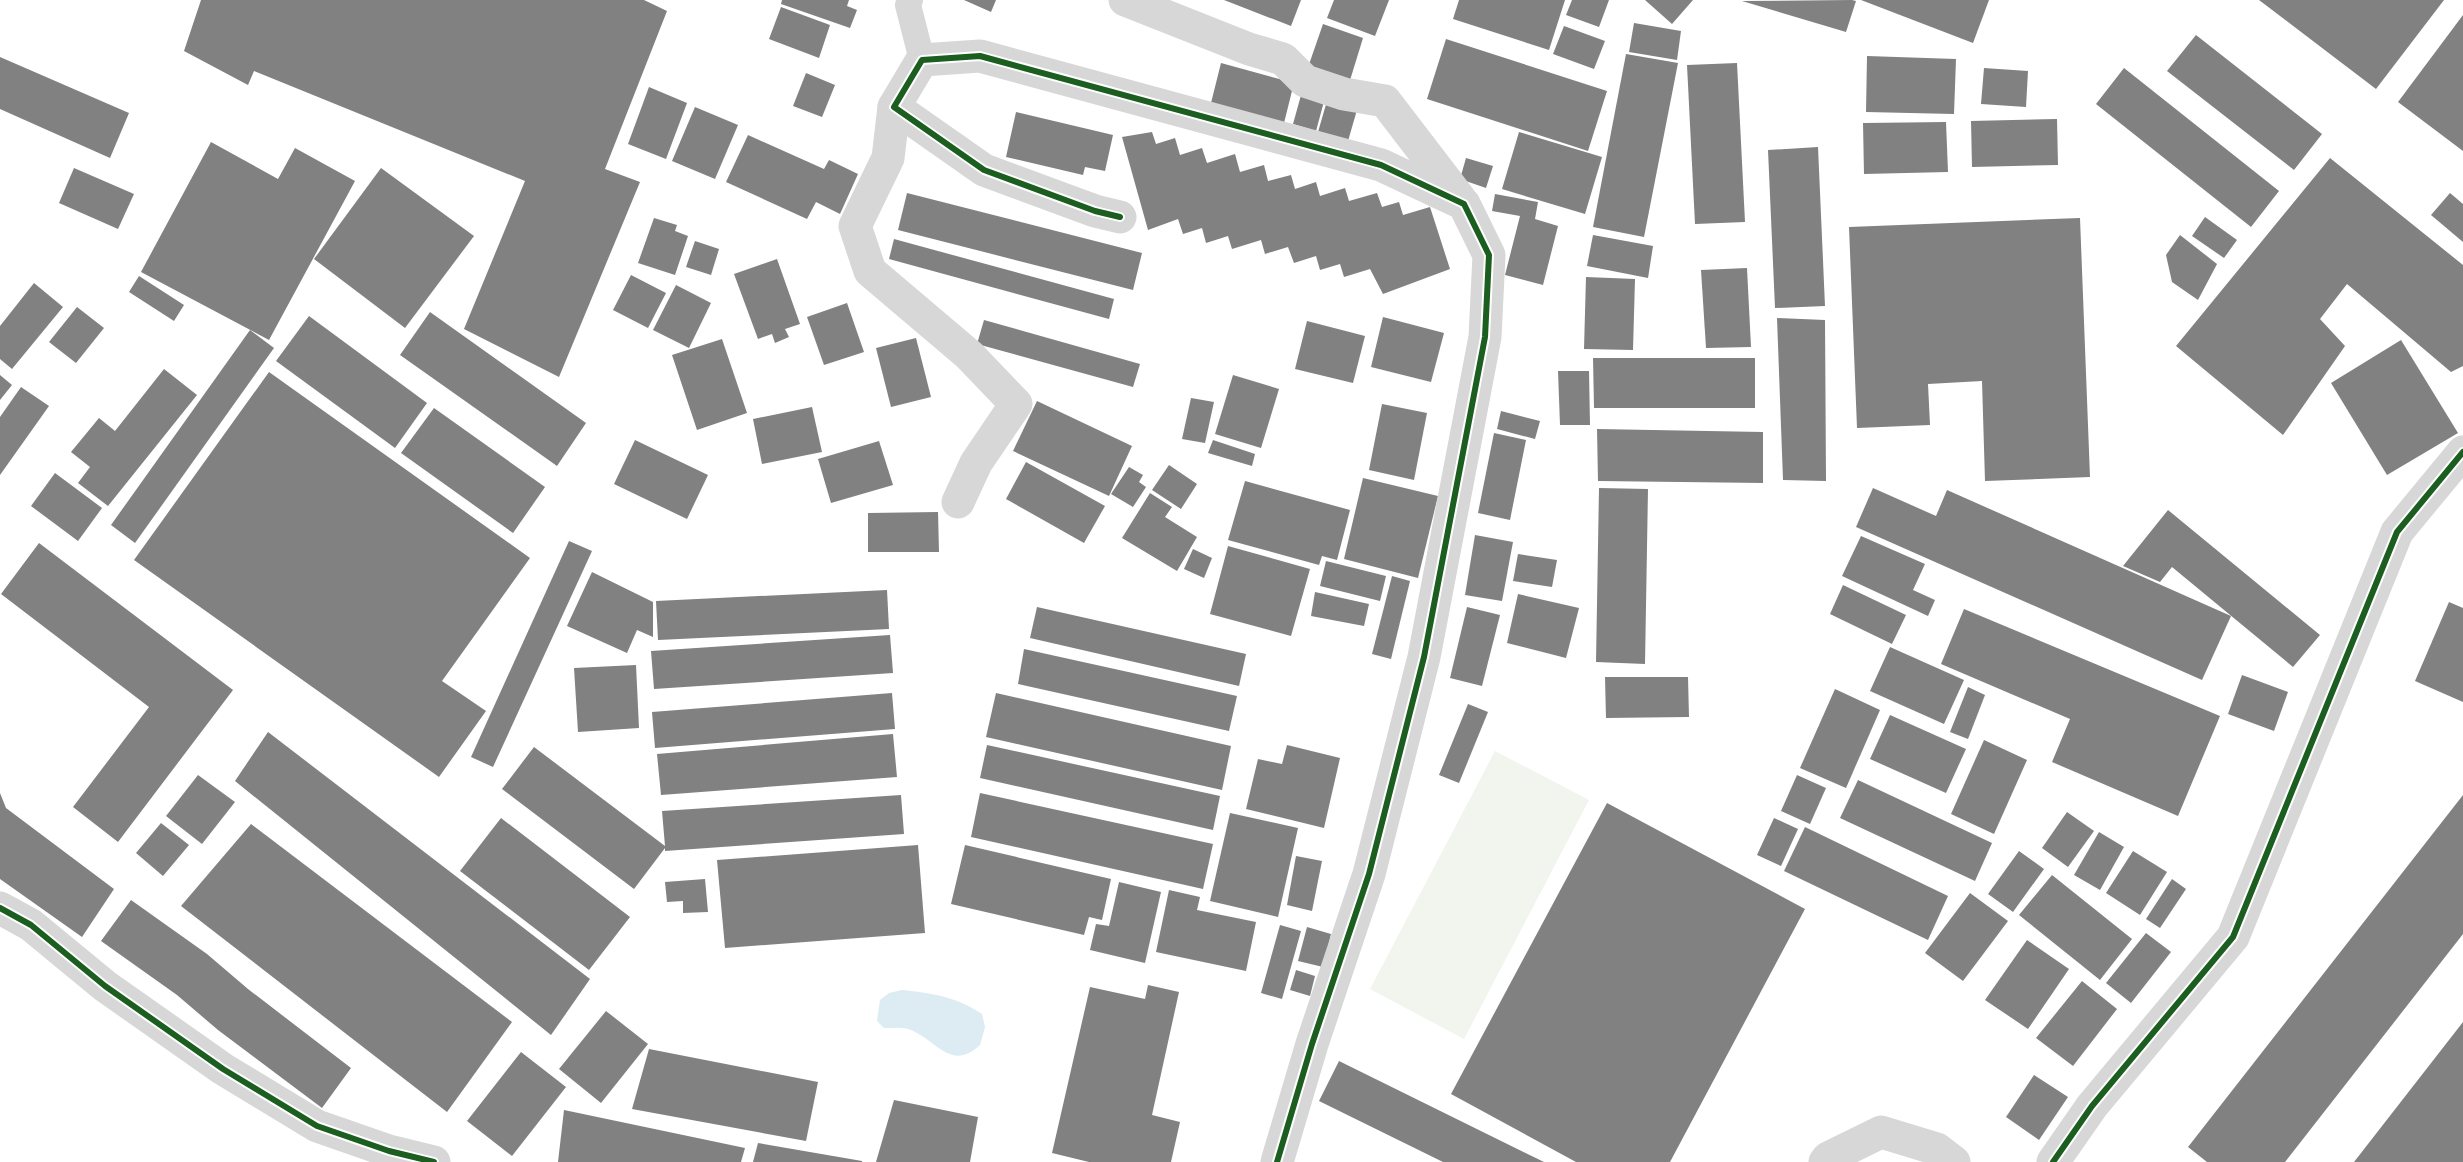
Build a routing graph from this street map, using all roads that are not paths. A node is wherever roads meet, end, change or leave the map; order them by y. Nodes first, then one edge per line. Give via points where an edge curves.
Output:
1 (910, 0) edge
2 (1125, 0) edge
3 (922, 60) junction
4 (894, 107) junction
5 (1464, 204) junction
6 (1120, 217) dead end
7 (2463, 452) edge
8 (958, 502) dead end
9 (0, 908) edge
10 (434, 1162) edge
11 (1277, 1162) edge
12 (1824, 1162) edge
13 (1954, 1162) edge
14 (2053, 1162) edge

1 - 3 lane
2 - 5 street via 1283,59 1305,81 1344,94 1385,101
3 - 4 street
3 - 5 street via 980,56 1381,165
4 - 6 street via 984,170
4 - 8 street via 888,158 855,226 870,271 969,355 1016,404 976,463
5 - 11 street via 1489,255 1485,337 1424,657 1370,874
7 - 14 street via 2397,532 2233,937 2092,1106
9 - 10 street via 31,925 105,986 224,1069 317,1126
12 - 13 street via 1881,1132 1937,1149

